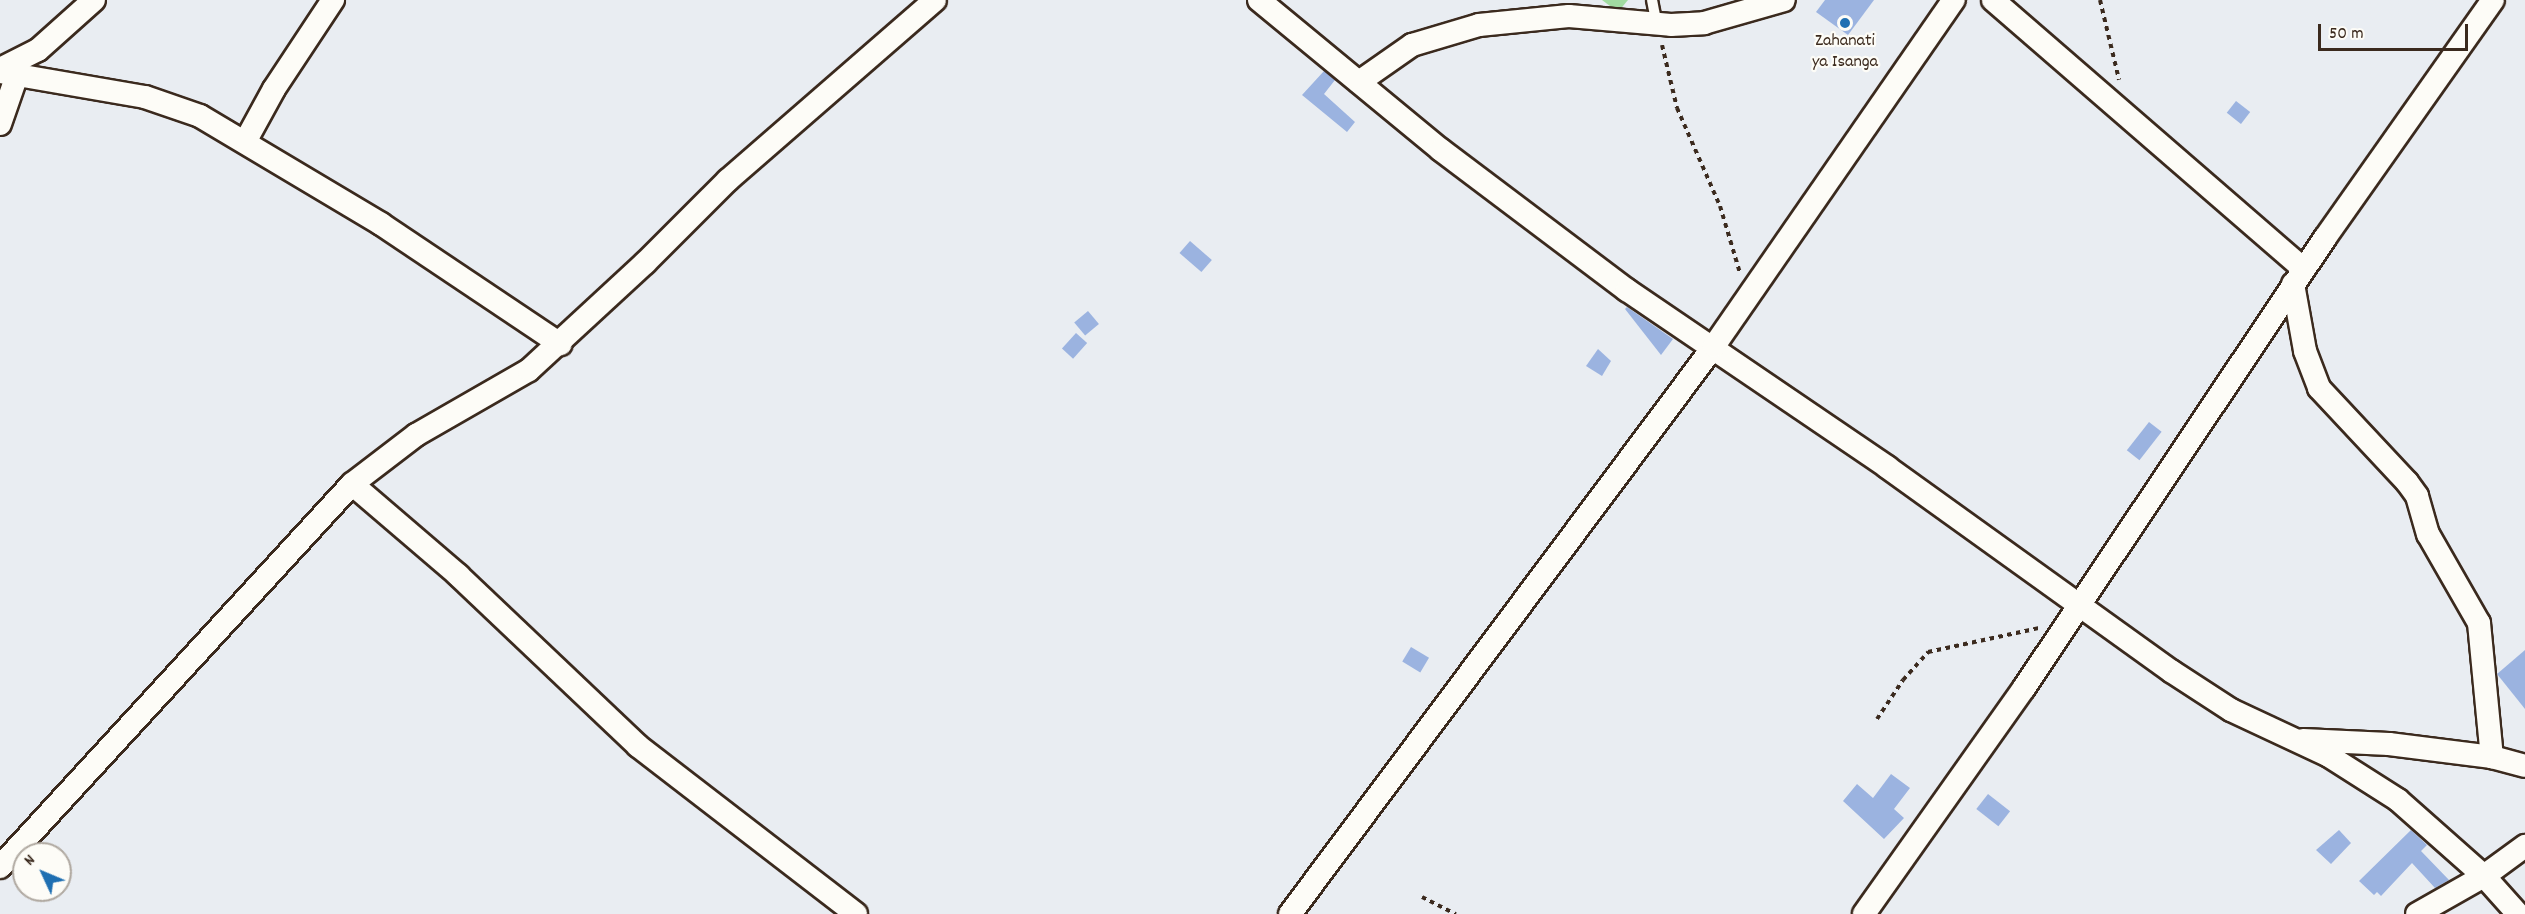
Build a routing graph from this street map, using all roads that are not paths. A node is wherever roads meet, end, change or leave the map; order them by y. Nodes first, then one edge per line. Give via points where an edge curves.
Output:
1 (94, 0) edge
2 (333, 0) edge
3 (935, 0) edge
4 (1259, 0) edge
5 (1784, 0) edge
6 (1954, 0) edge
7 (1993, 0) edge
8 (2493, 0) edge
9 (1654, 10) edge
10 (6, 72) edge
11 (1359, 82) junction
12 (0, 124) edge
13 (245, 142) junction
14 (2299, 276) junction
15 (560, 344) junction
16 (1714, 346) junction
17 (352, 484) junction
18 (2074, 612) junction
19 (2296, 740) junction
20 (2492, 757) junction
21 (2525, 766) edge
22 (2525, 846) edge
23 (0, 867) edge
24 (2484, 876) junction
25 (856, 914) edge
26 (1290, 914) edge
27 (1864, 914) edge
28 (2417, 914) edge
29 (2518, 914) edge

1 - 10 street via 38,50
2 - 13 street
3 - 15 street via 728,180
4 - 11 street
5 - 9 street via 1704,23 1671,25
6 - 16 street
7 - 14 street
8 - 14 street
9 - 11 street via 1479,25 1412,45
10 - 12 street
10 - 13 street via 165,102 200,116
11 - 16 street via 1551,237
13 - 15 street via 381,224
14 - 18 street
14 - 20 street via 2305,351 2319,388 2408,482 2428,534 2480,623
15 - 17 street via 529,370 416,435
16 - 18 street
16 - 26 street
17 - 23 street
17 - 25 street via 467,583 638,746
18 - 19 street via 2231,710
18 - 27 street via 1959,783
19 - 20 street via 2389,744
19 - 24 street via 2398,800
20 - 21 street
22 - 24 street
24 - 28 street
24 - 29 street

